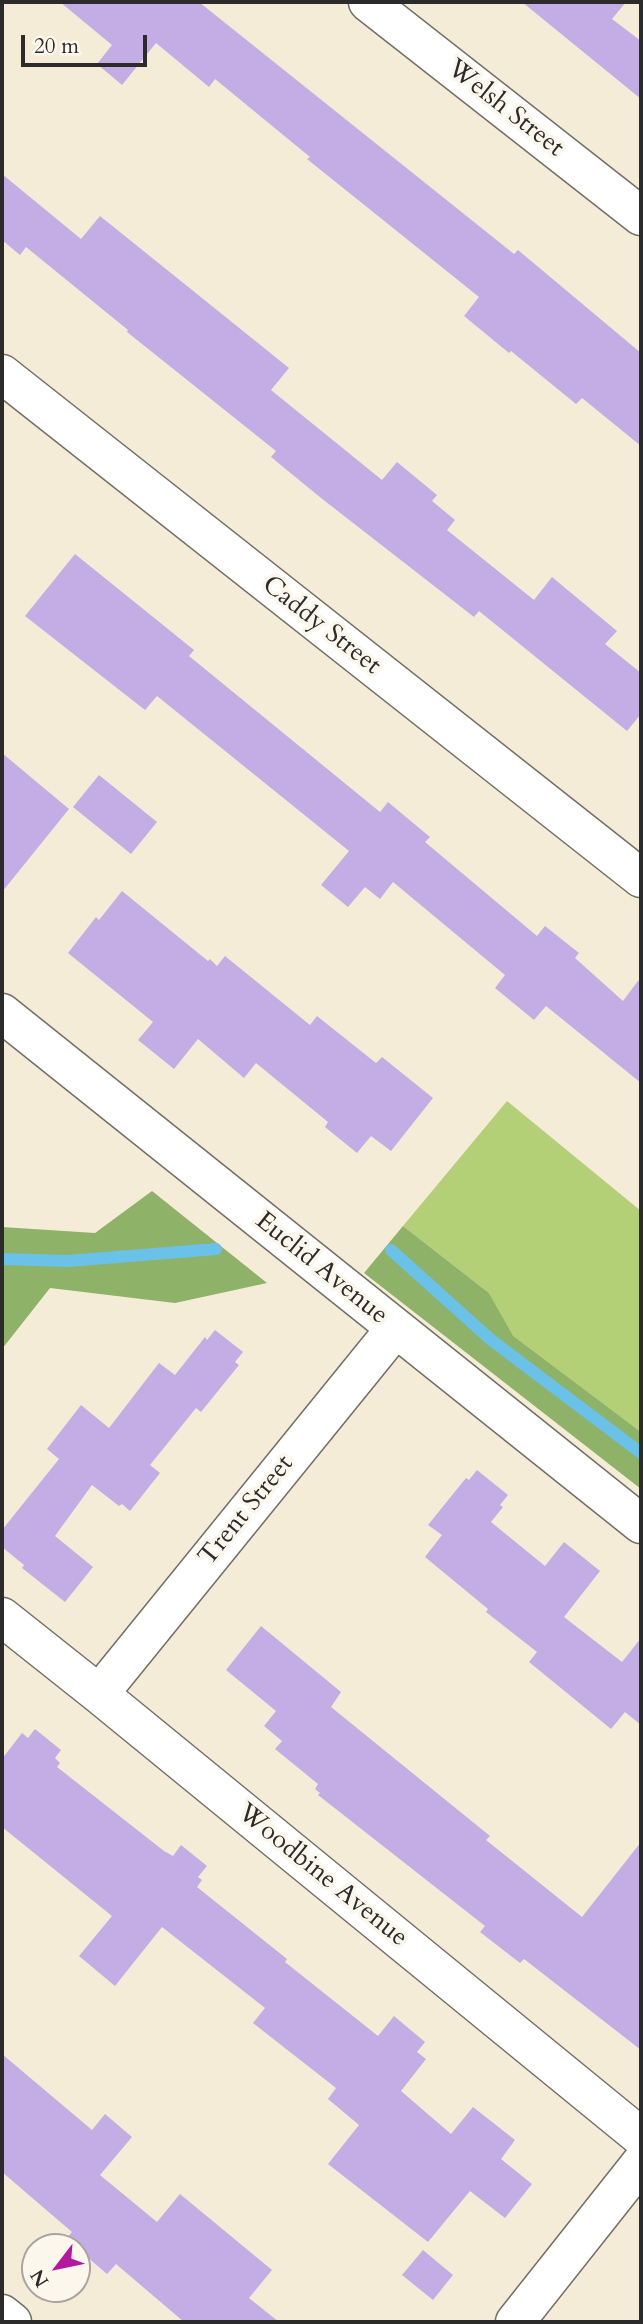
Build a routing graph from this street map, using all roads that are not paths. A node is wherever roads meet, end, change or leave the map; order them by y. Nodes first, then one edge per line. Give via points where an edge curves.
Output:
1 (368, 2) edge
2 (641, 216) edge
3 (2, 374) edge
4 (641, 878) edge
5 (2, 1013) edge
6 (396, 1329) junction
7 (641, 1524) edge
8 (2, 1618) edge
9 (99, 1694) junction
10 (641, 2137) edge
11 (641, 2163) edge
12 (2, 2314) edge
13 (12, 2322) edge
14 (515, 2322) edge

1 - 2 street, Welsh Street
3 - 4 street, Caddy Street
5 - 6 street, Euclid Avenue
6 - 7 street, Euclid Avenue
6 - 9 street, Trent Street
8 - 9 street, Woodbine Avenue
9 - 10 street, Woodbine Avenue
11 - 14 street
12 - 13 street

